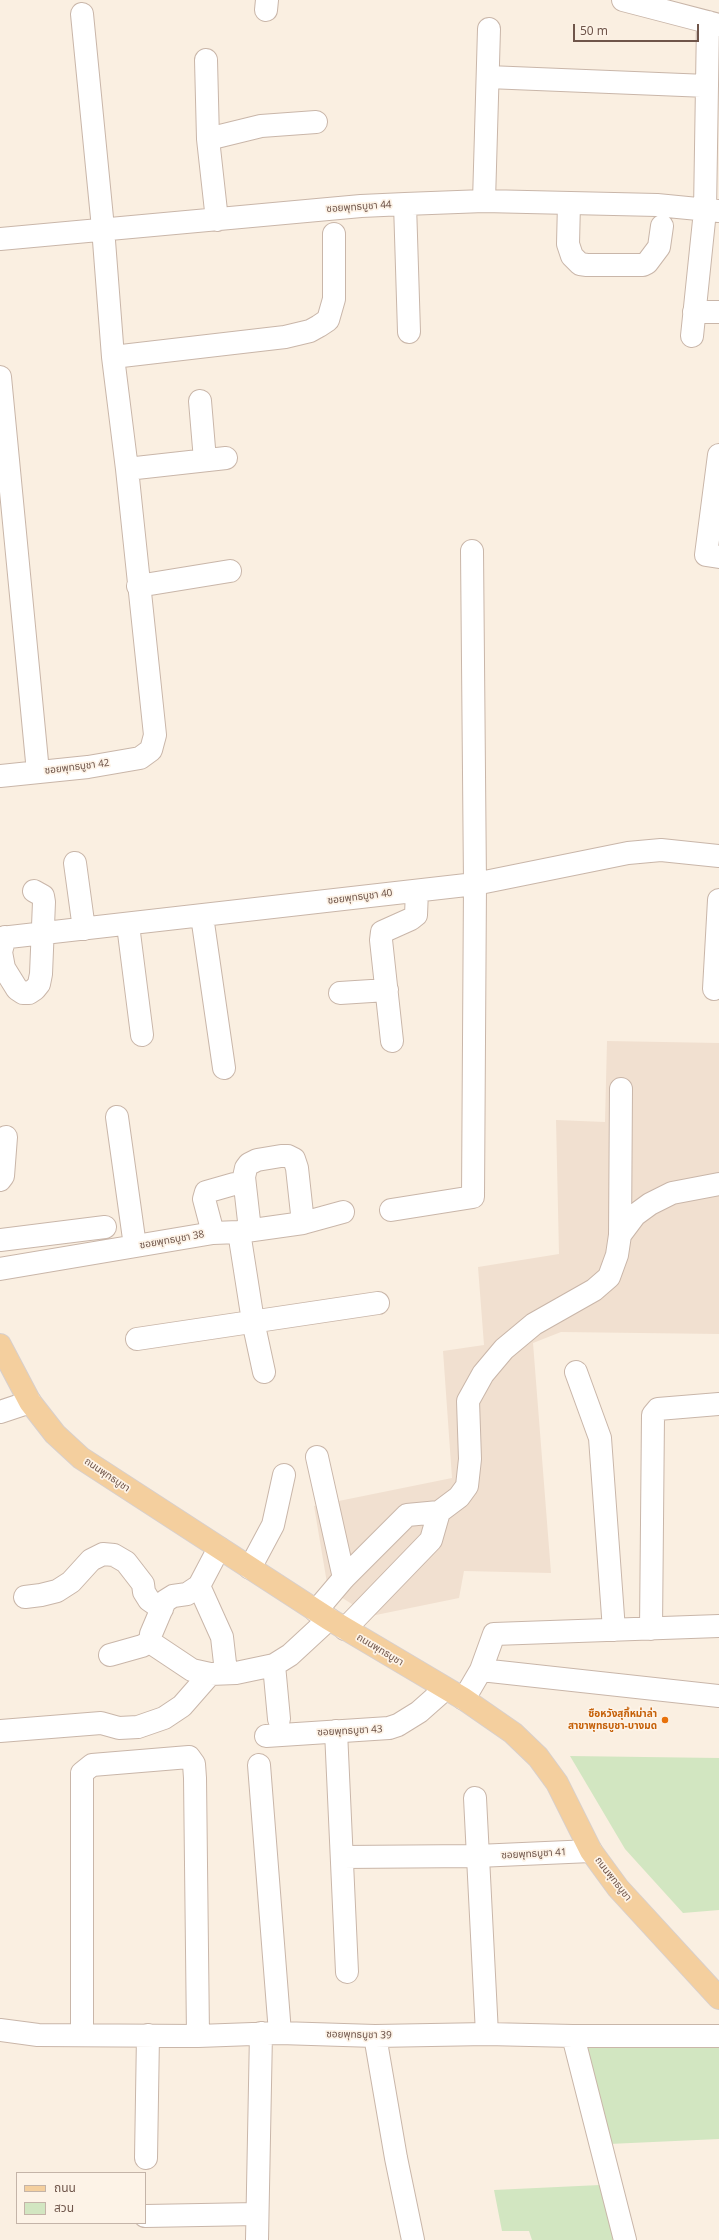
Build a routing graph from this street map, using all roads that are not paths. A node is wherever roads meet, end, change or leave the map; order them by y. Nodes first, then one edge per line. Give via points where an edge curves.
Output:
1 (623, 0) edge
2 (82, 14) dead end
3 (713, 24) edge
4 (489, 29) dead end
5 (206, 60) dead end
6 (488, 77) junction
7 (707, 86) junction
8 (316, 122) dead end
9 (208, 139) junction
10 (484, 201) junction
11 (405, 204) junction
12 (569, 204) junction
13 (712, 211) edge
14 (216, 220) junction
15 (662, 226) dead end
16 (103, 228) junction
17 (334, 234) dead end
18 (0, 239) edge
19 (694, 312) junction
20 (719, 312) edge
21 (409, 332) dead end
22 (692, 336) dead end
23 (113, 357) junction
24 (0, 377) edge
25 (200, 401) dead end
26 (719, 455) edge
27 (226, 458) dead end
28 (205, 460) junction
29 (127, 469) junction
30 (472, 552) dead end
31 (719, 557) edge
32 (230, 572) dead end
33 (138, 586) junction
34 (38, 772) junction
35 (0, 776) edge
36 (719, 856) edge
37 (74, 863) dead end
38 (475, 884) junction
39 (34, 891) dead end
40 (417, 891) junction
41 (719, 900) edge
42 (202, 916) junction
43 (128, 925) junction
44 (84, 929) junction
45 (42, 933) junction
46 (3, 938) edge
47 (714, 989) dead end
48 (387, 990) junction
49 (340, 993) dead end
50 (142, 1035) dead end
51 (392, 1041) dead end
52 (224, 1068) dead end
53 (621, 1089) dead end
54 (117, 1117) dead end
55 (6, 1137) dead end
56 (0, 1180) edge
57 (234, 1184) dead end
58 (719, 1184) edge
59 (391, 1210) dead end
60 (343, 1212) dead end
61 (303, 1223) junction
62 (105, 1226) dead end
63 (244, 1231) junction
64 (214, 1233) junction
65 (620, 1235) junction
66 (0, 1240) edge
67 (135, 1246) junction
68 (0, 1270) edge
69 (378, 1303) dead end
70 (253, 1321) junction
71 (137, 1339) dead end
72 (0, 1345) edge
73 (264, 1372) dead end
74 (576, 1372) dead end
75 (30, 1402) junction
76 (719, 1404) edge
77 (0, 1412) edge
78 (317, 1457) dead end
79 (284, 1475) dead end
80 (439, 1512) junction
81 (219, 1548) junction
82 (250, 1568) junction
83 (344, 1578) junction
84 (199, 1586) junction
85 (25, 1597) dead end
86 (162, 1609) junction
87 (330, 1620) junction
88 (719, 1626) edge
89 (651, 1629) junction
90 (614, 1630) junction
91 (150, 1642) junction
92 (110, 1655) dead end
93 (274, 1665) junction
94 (481, 1670) junction
95 (218, 1673) junction
96 (445, 1689) junction
97 (719, 1696) edge
98 (464, 1699) junction
99 (279, 1719) dead end
100 (0, 1730) edge
101 (336, 1731) junction
102 (266, 1736) dead end
103 (259, 1765) dead end
104 (476, 1798) dead end
105 (591, 1851) junction
106 (477, 1856) junction
107 (342, 1857) junction
108 (347, 1972) dead end
109 (719, 1998) edge
110 (0, 2030) edge
111 (271, 2033) junction
112 (487, 2034) junction
113 (82, 2035) junction
114 (148, 2035) junction
115 (198, 2036) junction
116 (375, 2036) junction
117 (573, 2036) junction
118 (719, 2036) edge
119 (146, 2158) dead end
120 (257, 2214) junction
121 (146, 2216) edge
122 (257, 2240) edge
123 (413, 2240) edge
124 (625, 2240) edge

1 - 3 street
2 - 16 street
3 - 7 street
4 - 6 street
5 - 9 street
6 - 7 street
6 - 10 street
7 - 13 street
8 - 9 street via 261,126
9 - 14 street
10 - 11 street, ซอยพุทธบูชา 44
10 - 12 street, ซอยพุทธบูชา 44
11 - 14 street, ซอยพุทธบูชา 44
11 - 21 street
12 - 13 street, ซอยพุทธบูชา 44 via 657,205
12 - 15 street via 568,244 572,256 580,264 648,263 658,247
13 - 19 street
14 - 16 street, ซอยพุทธบูชา 44
16 - 18 street, ซอยพุทธบูชา 44
16 - 23 street
17 - 23 street via 334,299 328,320 319,326 285,337
19 - 20 street
19 - 22 street
23 - 29 street
24 - 34 street
25 - 28 street
26 - 31 street via 706,555
27 - 28 street
28 - 29 street
29 - 33 street
30 - 38 street
32 - 33 street
33 - 34 street, ซอยพุทธบูชา 42 via 155,735 151,750 140,758
34 - 35 street, ซอยพุทธบูชา 42
36 - 38 street, ซอยพุทธบูชา 40 via 661,850 628,853
37 - 44 street
38 - 40 street, ซอยพุทธบูชา 40
38 - 59 street via 473,1197
39 - 45 street via 43,896
40 - 42 street, ซอยพุทธบูชา 40
40 - 48 street via 416,914 411,919 382,932
41 - 47 street
42 - 43 street, ซอยพุทธบูชา 40
42 - 52 street
43 - 44 street, ซอยพุทธบูชา 40
43 - 50 street
44 - 45 street, ซอยพุทธบูชา 40
45 - 46 street, ซอยพุทธบูชา 40
45 - 46 street via 39,984 35,989 23,993 17,989 4,968 1,952
48 - 49 street
48 - 51 street
53 - 65 street
54 - 67 street
55 - 56 street via 3,1176
57 - 64 street via 206,1192 204,1199
58 - 65 street via 672,1193 650,1204 635,1215
60 - 61 street, ซอยพุทธบูชา 38
61 - 63 street, ซอยพุทธบูชา 38
61 - 63 street via 297,1168 294,1159 281,1156 257,1160 246,1168
62 - 66 street
63 - 64 street, ซอยพุทธบูชา 38
63 - 70 street
64 - 67 street, ซอยพุทธบูชา 38
65 - 80 street via 618,1254 608,1277 594,1290 534,1324 504,1349 483,1374 468,1401 470,1459 467,1486 459,1497
67 - 68 street, ซอยพุทธบูชา 38
69 - 70 street
70 - 71 street
70 - 73 street
72 - 75 main road, ถนนพุทธบูชา
74 - 90 street via 600,1438
75 - 77 street
75 - 81 main road, ถนนพุทธบูชา via 55,1434 81,1458
76 - 89 street via 658,1409 653,1415
78 - 83 street
79 - 82 street via 273,1525
80 - 83 street via 408,1515
80 - 87 street via 431,1540
81 - 82 main road, ถนนพุทธบูชา
81 - 84 street
82 - 87 main road, ถนนพุทธบูชา
83 - 87 street
84 - 86 street via 187,1594 173,1596 165,1601
84 - 95 street via 222,1637
85 - 86 street via 57,1591 71,1582 91,1560 103,1554 114,1555 126,1562 143,1584 149,1600
86 - 91 street
87 - 93 street via 290,1655
87 - 96 main road, ถนนพุทธบูชา
88 - 89 street
89 - 90 street
90 - 94 street via 494,1634
91 - 92 street
91 - 95 street via 192,1670
93 - 95 street via 236,1673
93 - 99 street
94 - 97 street
94 - 98 street
95 - 100 street via 182,1706 164,1718 138,1727 119,1728 101,1723
96 - 98 main road, ถนนพุทธบูชา
96 - 101 street, ซอยพุทธบูชา 43 via 419,1712 398,1725 389,1728
98 - 105 main road, ถนนพุทธบูชา via 513,1733 538,1757 557,1783
101 - 102 street, ซอยพุทธบูชา 43
101 - 107 street
103 - 111 street
104 - 106 street
105 - 106 street, ซอยพุทธบูชา 41
105 - 109 main road, ถนนพุทธบูชา via 618,1888
106 - 107 street, ซอยพุทธบูชา 41
106 - 112 street
107 - 108 street
110 - 113 street, ซอยพุทธบูชา 39 via 38,2035
111 - 115 street, ซอยพุทธบูชา 39
111 - 116 street, ซอยพุทธบูชา 39
111 - 120 street
112 - 116 street, ซอยพุทธบูชา 39
112 - 117 street, ซอยพุทธบูชา 39
113 - 114 street, ซอยพุทธบูชา 39
113 - 115 street via 82,1773 92,1765 189,1758 194,1764 195,1778
114 - 115 street, ซอยพุทธบูชา 39
114 - 119 street
116 - 123 street
117 - 118 street, ซอยพุทธบูชา 39
117 - 124 street
120 - 121 street
120 - 122 street

